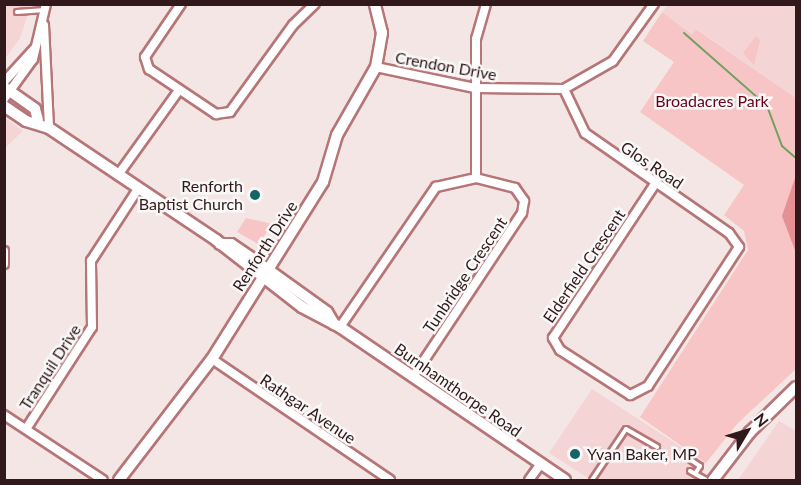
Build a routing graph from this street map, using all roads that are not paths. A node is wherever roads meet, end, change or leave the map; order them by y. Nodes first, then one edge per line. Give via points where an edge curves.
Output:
1 (181, 4) edge
2 (315, 4) edge
3 (375, 4) edge
4 (486, 4) edge
5 (654, 4) edge
6 (46, 7) edge
7 (17, 12) dead end
8 (44, 24) junction
9 (34, 49) junction
10 (48, 56) junction
11 (376, 67) junction
12 (475, 88) junction
13 (564, 89) junction
14 (6, 90) edge
15 (179, 90) junction
16 (4, 106) edge
17 (38, 120) junction
18 (49, 128) junction
19 (118, 175) junction
20 (476, 178) junction
21 (655, 184) junction
22 (138, 189) junction
23 (220, 244) junction
24 (4, 251) edge
25 (738, 251) joint
26 (4, 264) edge
27 (268, 269) junction
28 (262, 279) junction
29 (305, 303) junction
30 (337, 325) junction
31 (212, 359) junction
32 (413, 377) junction
33 (796, 387) edge
34 (4, 415) edge
35 (26, 429) junction
36 (657, 447) dead end
37 (685, 456) dead end
38 (540, 465) junction
39 (690, 471) dead end
40 (695, 474) junction
41 (103, 480) edge
42 (119, 480) edge
43 (390, 480) edge
44 (529, 480) edge
45 (565, 480) edge
46 (592, 480) edge
47 (706, 480) edge
48 (713, 480) edge

1 - 15 street via 146,57 149,69
2 - 15 street via 293,25 231,112 216,114
3 - 11 main road, Renforth Drive via 382,33
4 - 12 street via 476,39
5 - 13 street via 613,61
6 - 7 lane
6 - 8 street
8 - 9 street
8 - 10 street
9 - 10 street
9 - 14 street via 33,59
10 - 18 street
11 - 12 street, Crendon Drive
11 - 27 main road, Renforth Drive via 337,135 323,182
12 - 13 street, Crendon Drive
12 - 20 street
13 - 21 street, Glos Road via 585,133
14 - 17 main road, Burnhamthorpe Road via 35,109
15 - 19 street
16 - 17 main road, Burnhamthorpe Road via 26,121
17 - 18 main road, Burnhamthorpe Road
18 - 19 main road, Burnhamthorpe Road
19 - 22 main road, Burnhamthorpe Road
20 - 30 street, Tunbridge Crescent via 443,183 429,194
20 - 32 street, Tunbridge Crescent via 515,188 524,201 522,213
21 - 25 street, Glos Road via 729,233
21 - 25 street, Elderfield Crescent via 553,337 560,350 627,394 640,393
22 - 23 main road, Burnhamthorpe Road
22 - 35 street, Tranquil Drive via 91,261 92,327
23 - 27 main road, Burnhamthorpe Road via 231,243
23 - 28 main road, Burnhamthorpe Road
24 - 26 street
27 - 28 main road, Renforth Drive
27 - 29 main road, Burnhamthorpe Road
28 - 29 main road, Burnhamthorpe Road
28 - 31 main road, Renforth Drive
29 - 30 main road, Burnhamthorpe Road
30 - 32 main road, Burnhamthorpe Road
31 - 42 main road, Renforth Drive
31 - 43 street, Rathgar Avenue
32 - 38 main road, Burnhamthorpe Road
33 - 48 main road via 750,432
34 - 35 street
35 - 41 street
36 - 46 lane via 626,429
37 - 40 lane via 700,466
38 - 44 street
38 - 45 main road, Burnhamthorpe Road
39 - 40 lane
40 - 47 lane

